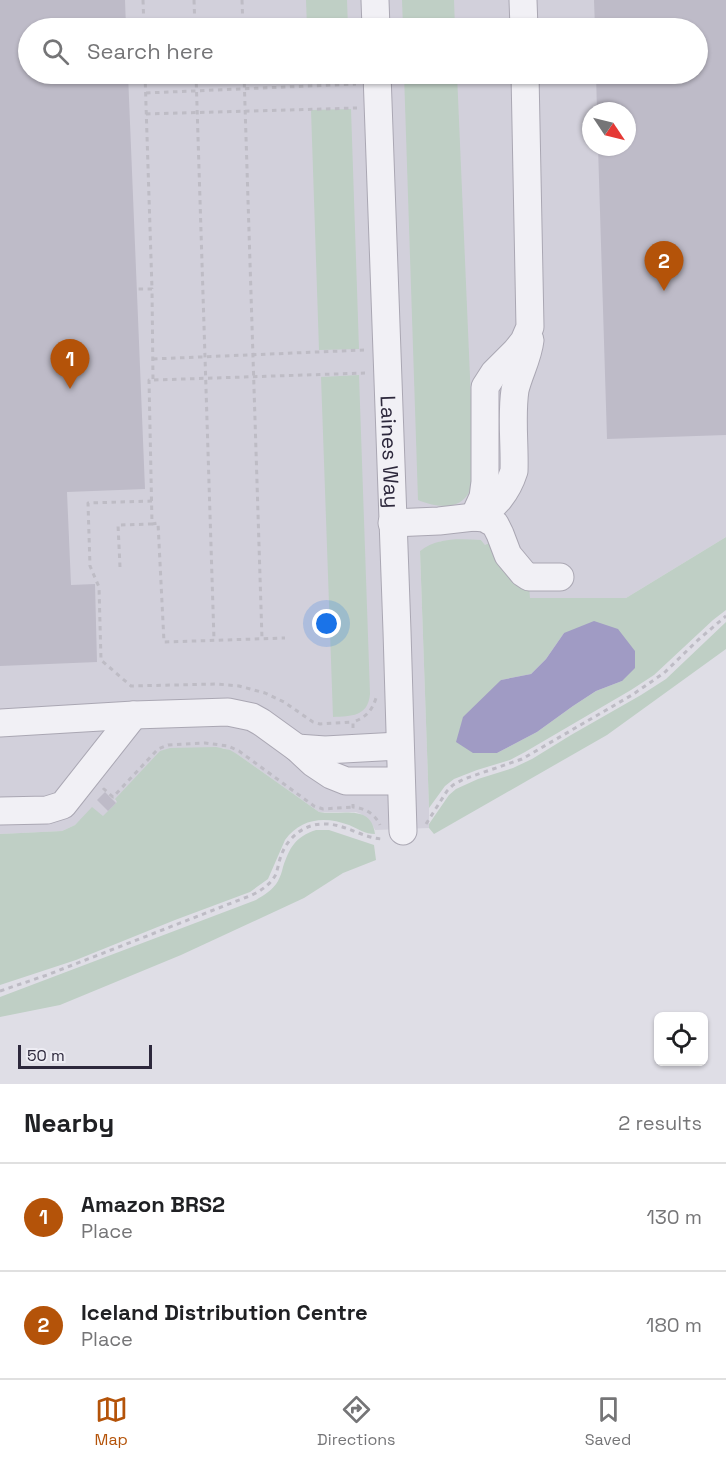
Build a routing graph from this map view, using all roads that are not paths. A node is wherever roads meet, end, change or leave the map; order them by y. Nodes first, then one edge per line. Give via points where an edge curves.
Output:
1 (375, 0) edge
2 (523, 0) edge
3 (376, 18) edge
4 (524, 18) edge
5 (366, 84) edge
6 (525, 84) edge
7 (474, 517) junction
8 (392, 523) junction
9 (560, 577) dead end
10 (134, 715) junction
11 (0, 723) edge
12 (399, 746) junction
13 (297, 748) junction
14 (400, 781) junction
15 (0, 811) edge
16 (398, 830) road end

1 - 3 street
2 - 4 street
5 - 8 street, Laines Way
6 - 7 street via 530,327 524,341 485,387 485,482
7 - 8 street
7 - 9 street via 495,524 508,555 523,573
8 - 12 street, Laines Way
10 - 11 street
10 - 13 street via 241,714 261,722
10 - 15 street via 63,805 47,810
12 - 13 street via 353,735 325,750
12 - 14 street, Laines Way
13 - 14 street via 313,763 346,781
14 - 16 street, Laines Way

